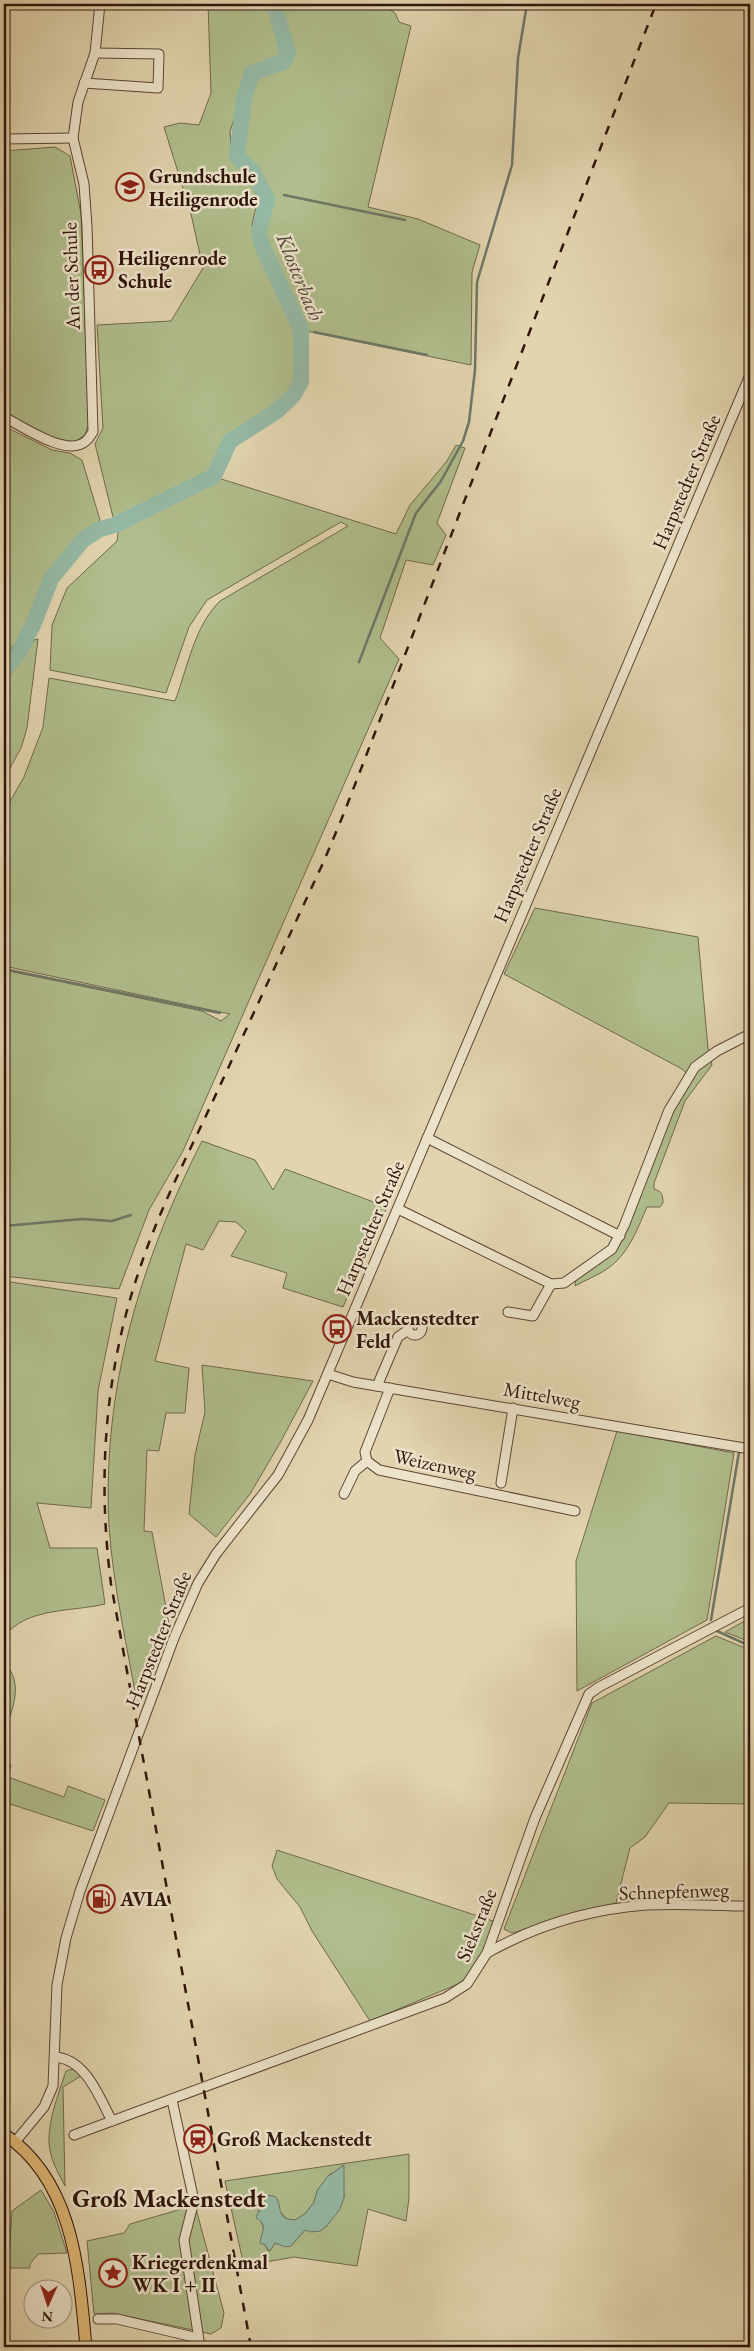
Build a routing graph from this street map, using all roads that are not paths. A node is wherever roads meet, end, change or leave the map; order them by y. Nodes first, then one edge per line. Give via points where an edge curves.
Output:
1 (100, 4) edge
2 (95, 53) junction
3 (84, 83) junction
4 (73, 138) junction
5 (4, 139) edge
6 (750, 375) edge
7 (4, 417) edge
8 (750, 1034) edge
9 (427, 1138) junction
10 (398, 1209) junction
11 (620, 1236) junction
12 (550, 1284) junction
13 (508, 1312) dead end
14 (408, 1330) dead end
15 (328, 1374) junction
16 (377, 1386) junction
17 (390, 1388) junction
18 (513, 1408) junction
19 (750, 1448) edge
20 (367, 1461) junction
21 (501, 1484) dead end
22 (344, 1494) dead end
23 (575, 1511) dead end
24 (750, 1608) edge
25 (750, 1906) edge
26 (486, 1953) junction
27 (55, 2057) junction
28 (172, 2100) junction
29 (112, 2121) junction
30 (4, 2134) edge
31 (74, 2135) dead end
32 (15, 2142) junction
33 (98, 2319) dead end
34 (199, 2343) edge
35 (86, 2347) edge

1 - 2 street, An der Schule
2 - 3 street, An der Schule
2 - 3 street via 159,54 158,88
3 - 4 street, An der Schule
4 - 5 street
4 - 7 street, An der Schule via 84,184 87,226 93,432 86,442 73,446 58,445
6 - 9 street, Harpstedter Straße
8 - 11 street via 717,1051 695,1068 669,1110
9 - 10 street, Harpstedter Straße
9 - 11 street
10 - 12 street
10 - 15 street, Harpstedter Straße
11 - 12 street via 612,1250 584,1270 564,1283
12 - 13 street via 533,1316
14 - 16 street via 398,1337
15 - 16 street, Mittelweg
15 - 27 street, Harpstedter Straße via 308,1420 278,1474 213,1558 188,1603 72,1914 57,1985
16 - 17 street, Mittelweg
17 - 18 street, Mittelweg
17 - 20 street, Weizenweg via 366,1445
18 - 19 street, Mittelweg
18 - 21 street
20 - 22 street via 355,1471
20 - 23 street, Weizenweg via 379,1470
24 - 26 street, Siekstraße via 589,1694 536,1818
25 - 26 street, Schnepfenweg via 648,1905 614,1909 516,1936
26 - 28 street, Siekstraße via 467,1984 445,1998
27 - 29 street via 73,2060
27 - 32 street, Harpstedter Straße via 55,2079 48,2100
28 - 29 street, Siekstraße
28 - 34 street via 194,2201 184,2240
29 - 31 street, Siekstraße
30 - 32 main road
32 - 35 main road via 48,2181 72,2235
33 - 34 street via 117,2319

